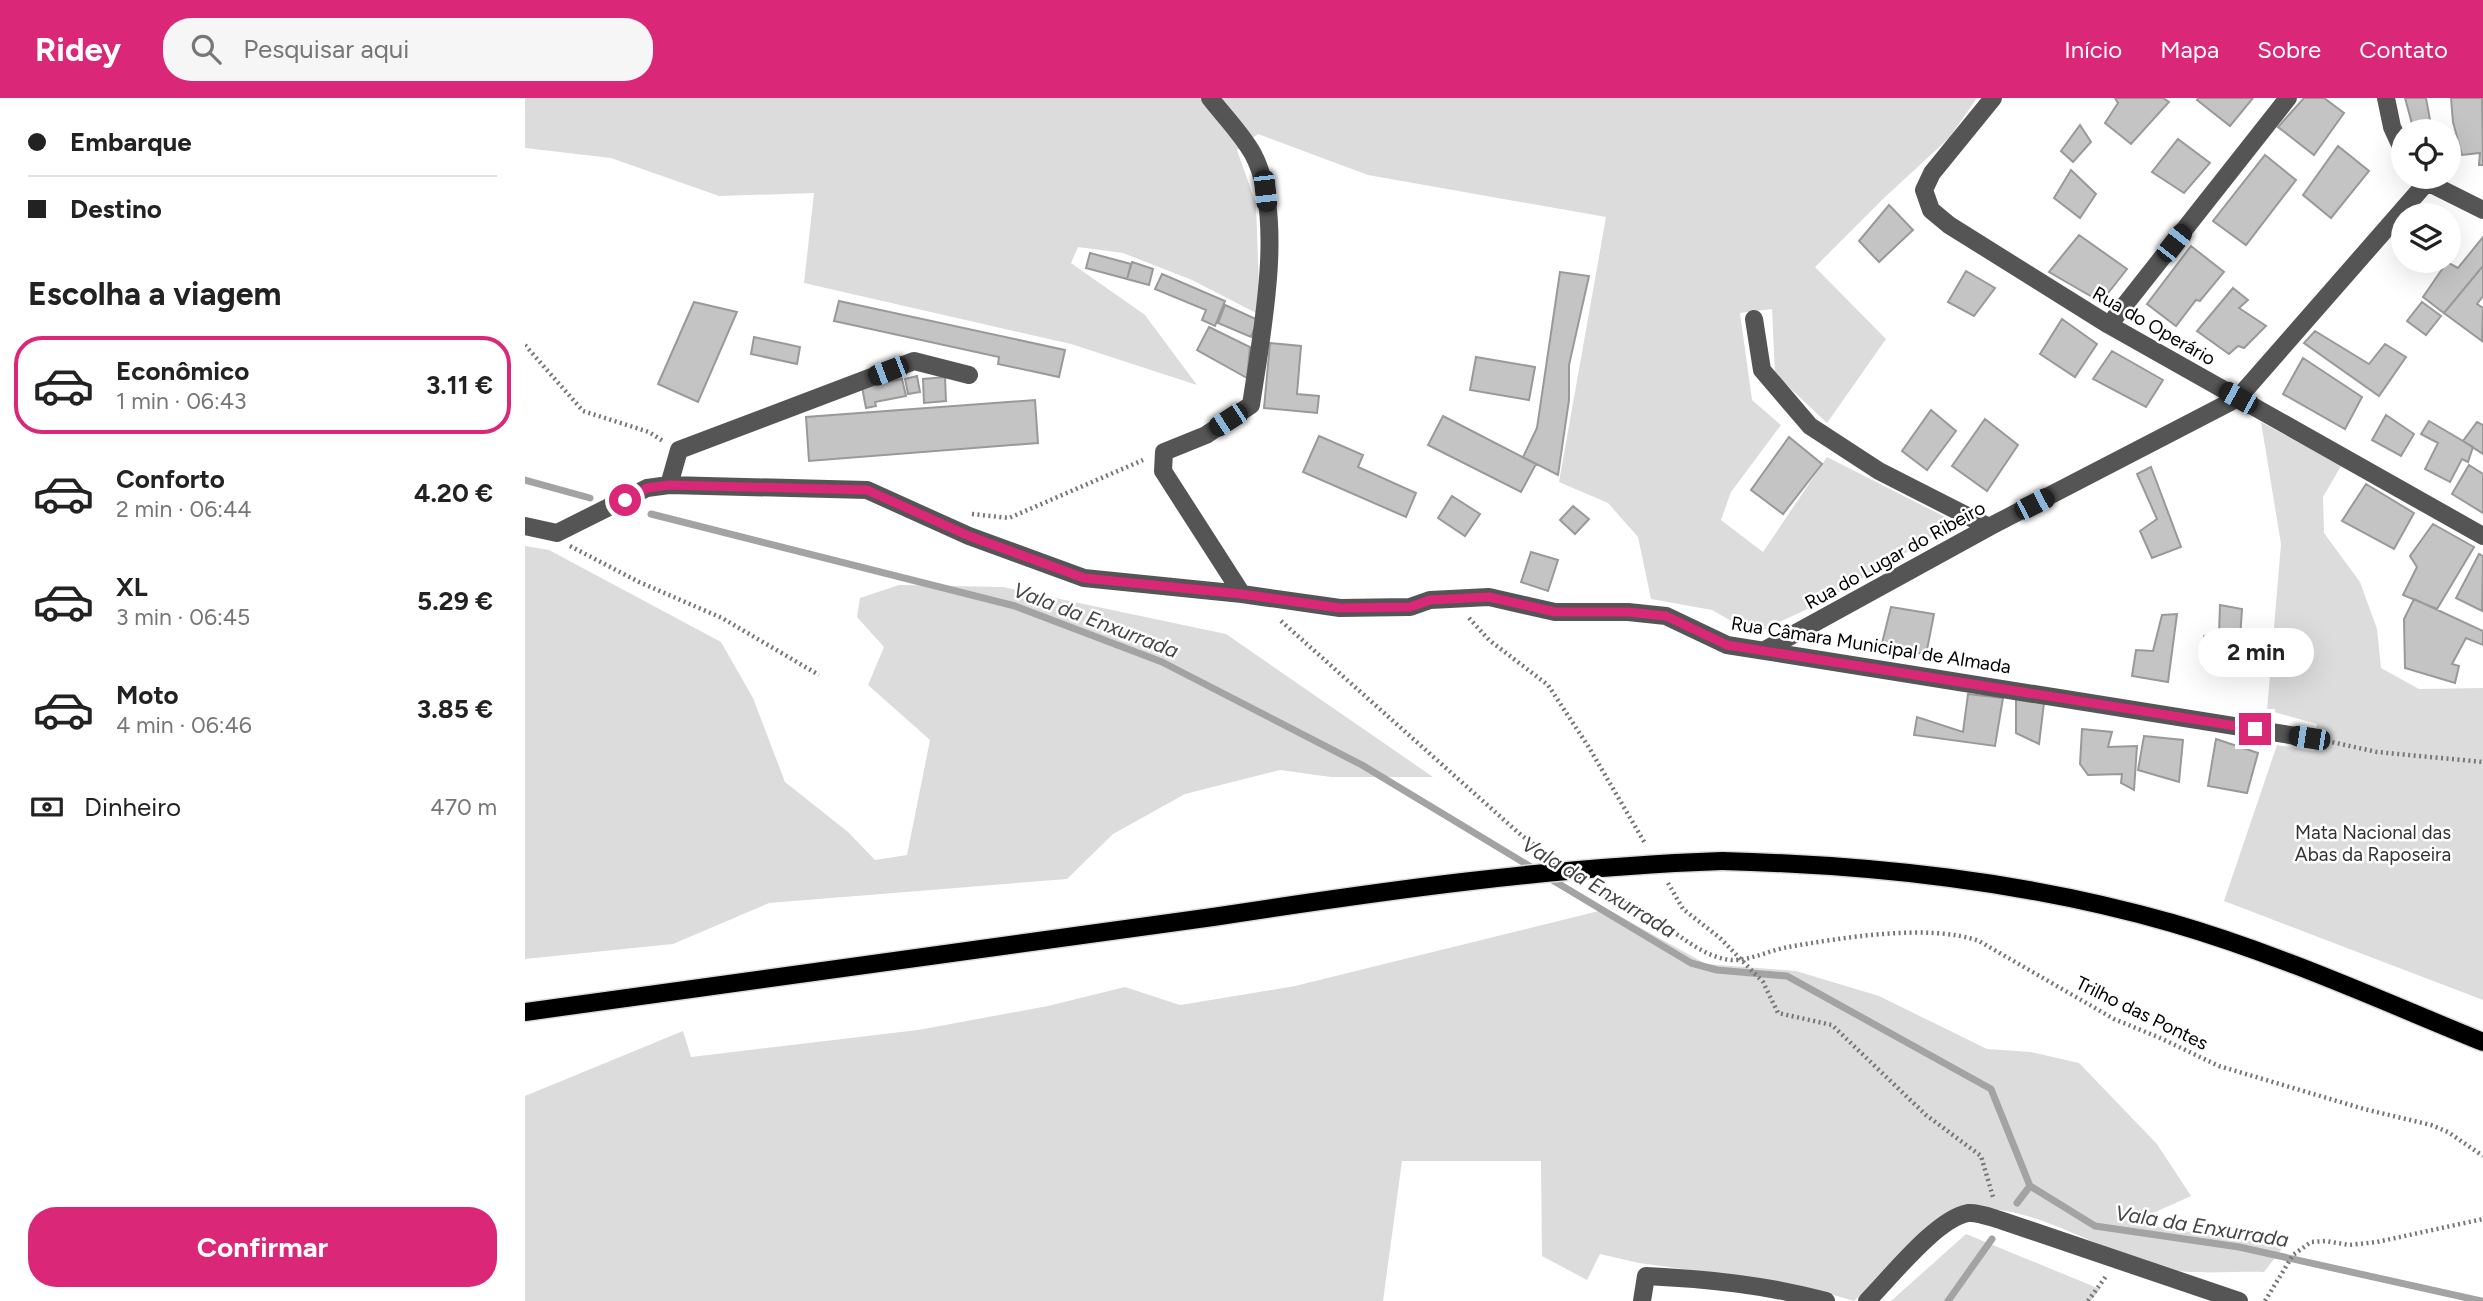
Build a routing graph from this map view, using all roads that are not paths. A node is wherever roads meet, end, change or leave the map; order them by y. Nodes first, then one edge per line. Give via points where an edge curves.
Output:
1 (1210, 98) edge
2 (1993, 98) edge
3 (2288, 98) edge
4 (2386, 98) edge
5 (2391, 122) edge
6 (2416, 189) edge
7 (2443, 189) edge
8 (2483, 210) edge
9 (1754, 319) dead end
10 (2109, 326) junction
11 (969, 375) dead end
12 (2238, 398) junction
13 (669, 485) junction
14 (525, 526) edge
15 (1989, 527) junction
16 (2483, 536) edge
17 (1241, 594) junction
18 (1765, 650) junction
19 (2309, 738) road end
20 (525, 1012) edge
21 (2483, 1042) edge
22 (1642, 1301) edge
23 (1826, 1301) edge
24 (1867, 1301) edge
25 (2239, 1301) edge

1 - 17 street via 1253,154 1265,191 1270,234 1263,329 1251,405 1206,435 1164,452 1163,471
2 - 10 street, Rua do Operário via 1932,173 1924,190 1931,210
3 - 10 street
4 - 5 street
6 - 12 street, Rua do Lugar do Ribeiro
7 - 8 street
9 - 15 street via 1762,370 1810,426 1879,471
10 - 12 street, Rua do Operário
11 - 13 street via 914,361 679,450
12 - 15 street, Rua do Lugar do Ribeiro
12 - 16 street, Rua do Operário
13 - 14 street, Rua Câmara Municipal de Almada via 647,488 557,533
13 - 17 street, Rua Câmara Municipal de Almada via 867,490 969,536 1084,578
15 - 18 street, Rua do Lugar do Ribeiro
17 - 18 street, Rua Câmara Municipal de Almada via 1340,608 1410,607 1430,600 1489,597 1555,612 1666,616 1727,645
18 - 19 street, Rua Câmara Municipal de Almada
20 - 21 main road, bridge via 1413,888 1584,869 1722,861 1925,873 2067,896 2276,957
22 - 23 street via 1646,1276 1715,1279 1779,1288
24 - 25 street via 1934,1234 1958,1216 1972,1213

